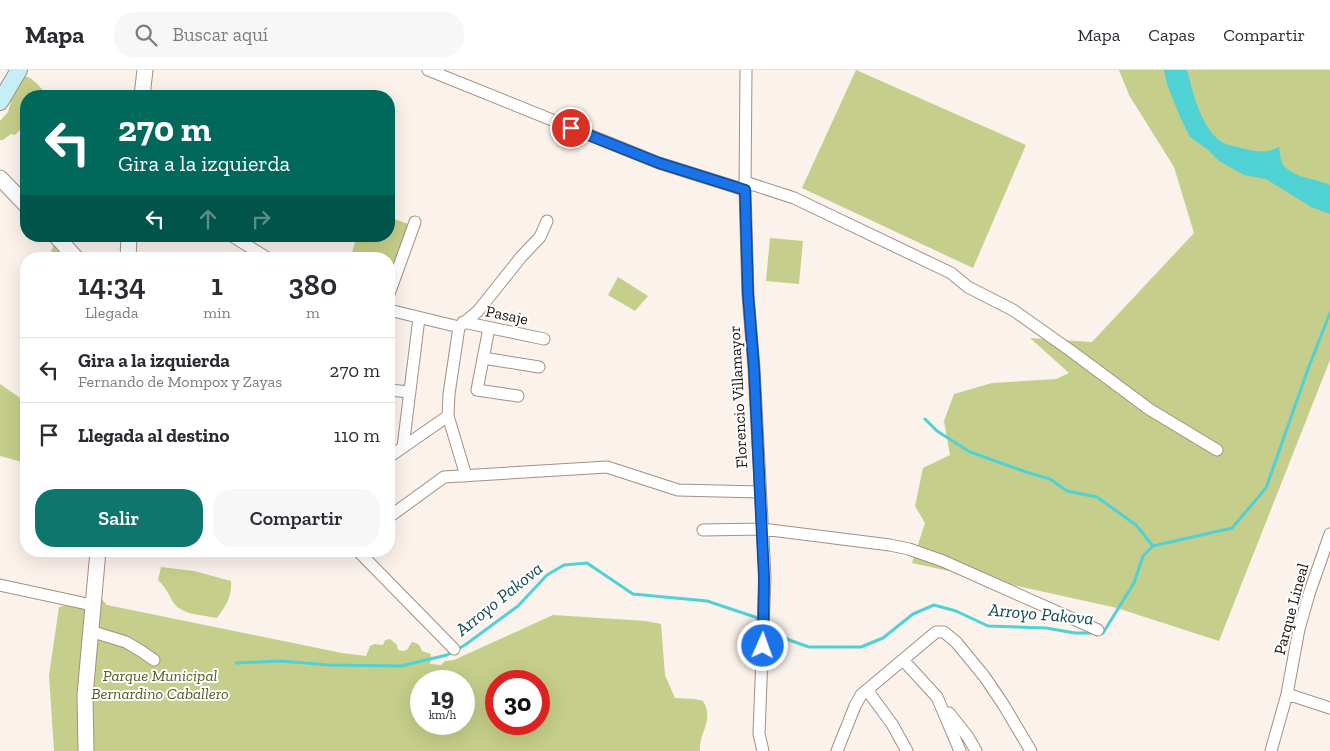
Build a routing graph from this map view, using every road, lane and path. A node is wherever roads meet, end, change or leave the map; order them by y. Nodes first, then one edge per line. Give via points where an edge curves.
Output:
1 (18, 70) edge
2 (145, 70) edge
3 (428, 70) edge
4 (746, 70) edge
5 (143, 90) edge
6 (0, 102) edge
7 (0, 178) edge
8 (745, 186) junction
9 (20, 199) edge
10 (547, 221) dead end
11 (415, 222) dead end
12 (61, 242) edge
13 (242, 242) edge
14 (71, 252) edge
15 (258, 252) edge
16 (395, 277) edge
17 (395, 312) edge
18 (419, 318) junction
19 (461, 325) junction
20 (489, 328) junction
21 (544, 339) dead end
22 (483, 358) junction
23 (539, 368) dead end
24 (395, 391) edge
25 (410, 392) junction
26 (518, 396) dead end
27 (448, 416) junction
28 (404, 447) junction
29 (1217, 450) dead end
30 (395, 453) edge
31 (466, 476) junction
32 (760, 492) junction
33 (395, 513) edge
34 (762, 529) junction
35 (702, 530) dead end
36 (1330, 534) edge
37 (97, 557) edge
38 (364, 557) edge
39 (0, 586) edge
40 (92, 605) junction
41 (1098, 630) dead end
42 (90, 631) junction
43 (454, 649) dead end
44 (154, 660) dead end
45 (903, 660) junction
46 (867, 690) junction
47 (1287, 694) junction
48 (937, 697) junction
49 (1330, 708) edge
50 (86, 751) edge
51 (763, 751) edge
52 (837, 751) edge
53 (907, 751) edge
54 (960, 751) edge
55 (976, 751) edge
56 (1031, 751) edge
57 (1271, 751) edge

1 - 6 main road
2 - 5 street
3 - 8 street via 659,163
4 - 8 street, Florencio Villamayor
7 - 9 street
8 - 29 street via 794,198 951,273 968,287 1013,310 1149,410
8 - 32 street, Florencio Villamayor
10 - 19 street via 540,236 478,311
11 - 16 street
12 - 14 street
13 - 15 street
17 - 18 street, Pasaje
18 - 19 street, Pasaje
18 - 25 street
19 - 20 street, Pasaje
19 - 27 street
20 - 21 street, Pasaje
20 - 22 street
22 - 23 street
22 - 26 street via 477,390
24 - 25 street
25 - 28 street
27 - 28 street
27 - 31 street
28 - 30 street
31 - 32 street via 607,467 678,490
31 - 33 street via 444,477
32 - 34 street, Florencio Villamayor
34 - 35 street
34 - 41 street via 909,548
34 - 51 street, Florencio Villamayor via 764,624 759,734
36 - 47 street, Parque Lineal via 1299,628
37 - 40 street
38 - 43 street
39 - 40 street
40 - 42 street
42 - 44 street via 126,642
42 - 50 street via 85,695
45 - 46 street
45 - 48 street
45 - 56 street via 936,632 944,632 984,676
46 - 52 street via 855,706
46 - 53 street
47 - 49 street
47 - 57 street, Parque Lineal
48 - 54 street
48 - 55 street

